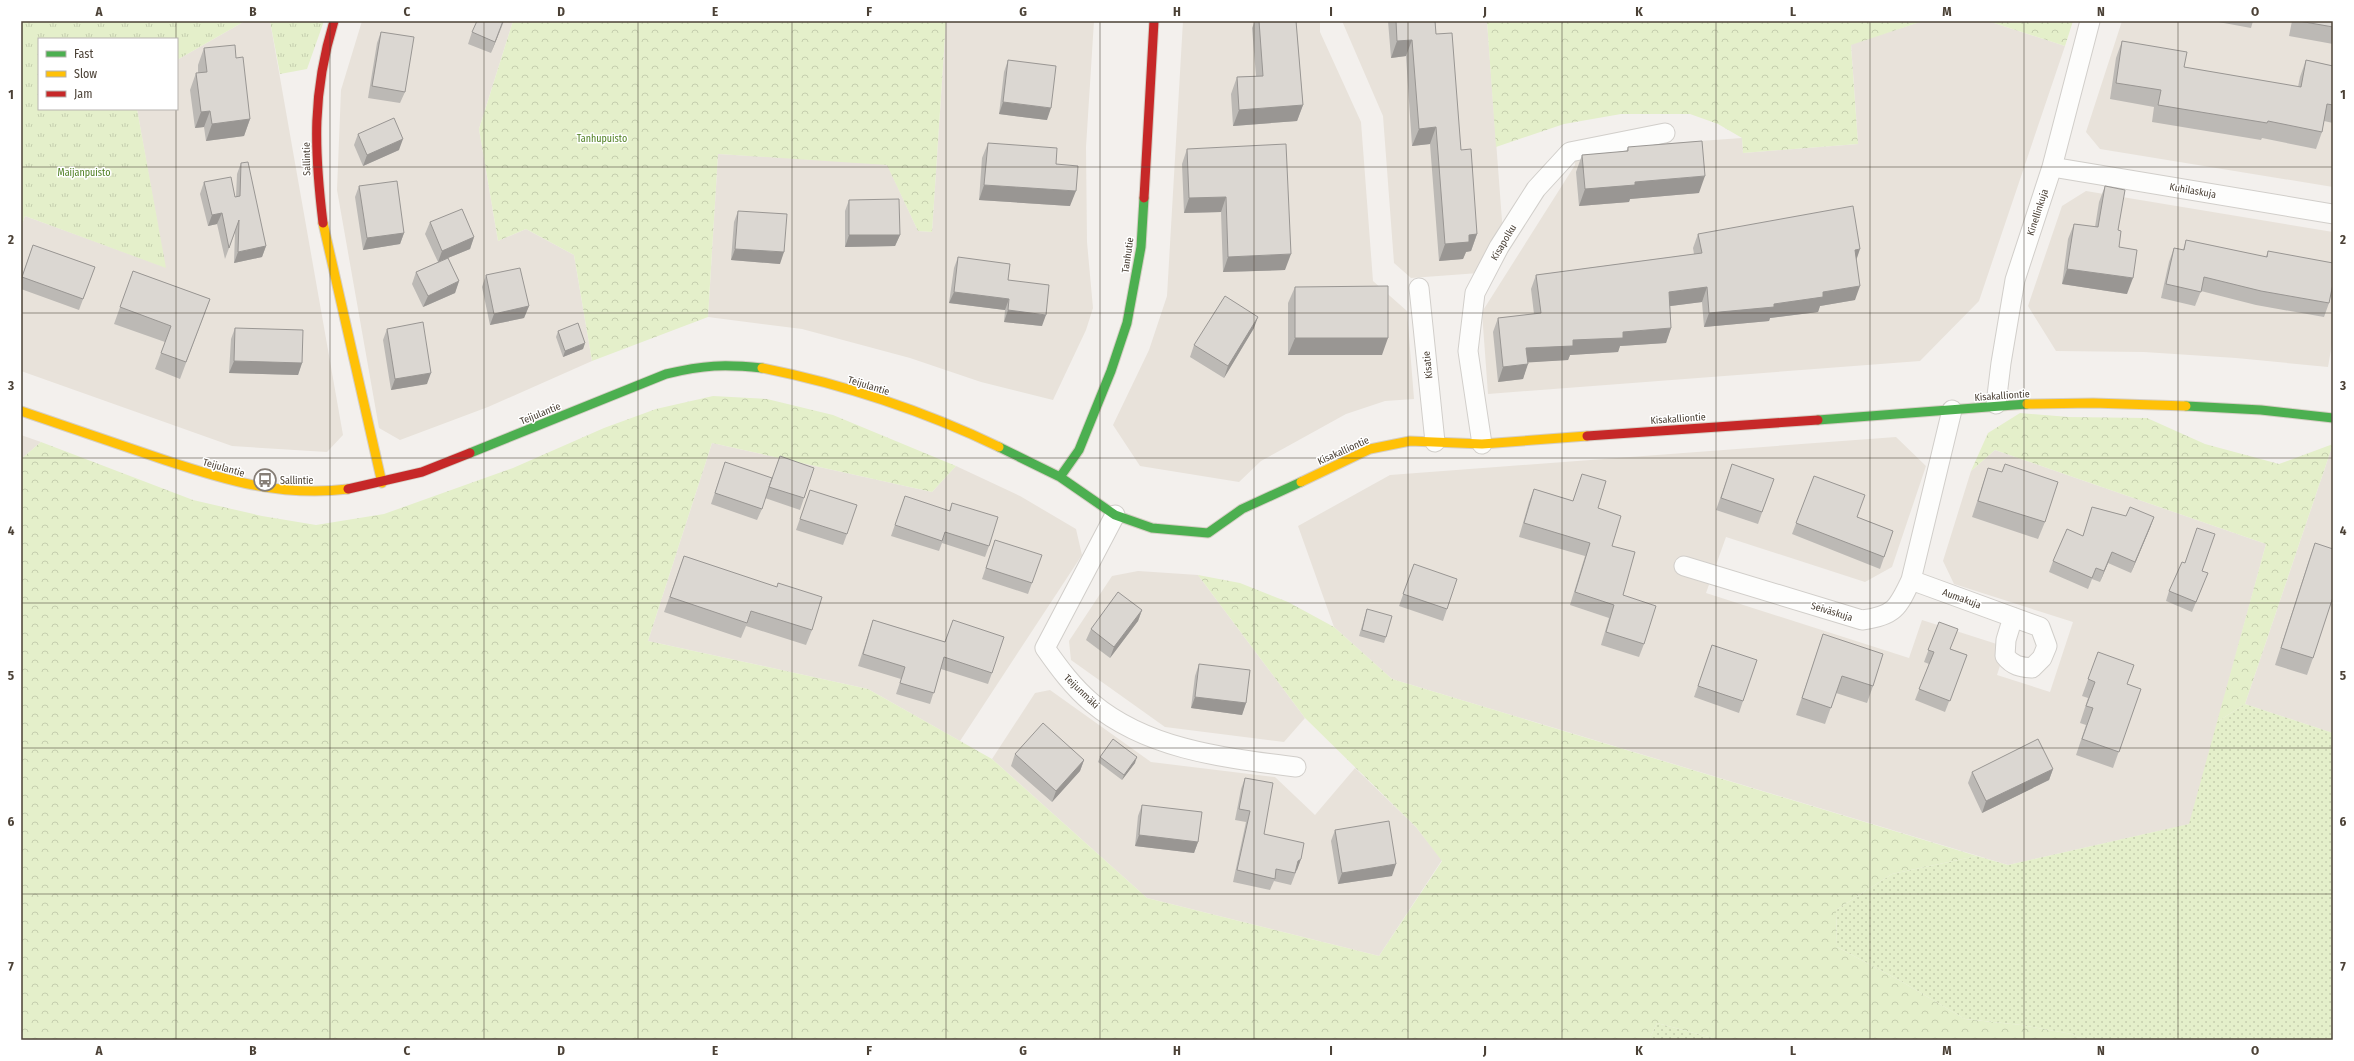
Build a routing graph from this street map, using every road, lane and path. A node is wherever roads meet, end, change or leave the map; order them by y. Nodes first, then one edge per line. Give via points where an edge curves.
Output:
1 (334, 21) edge
2 (1154, 21) edge
3 (2090, 21) edge
4 (1665, 133) dead end
5 (2052, 166) junction
6 (2333, 214) edge
7 (1419, 288) dead end
8 (1996, 404) junction
9 (1952, 410) junction
10 (21, 411) edge
11 (2333, 418) edge
12 (1435, 442) junction
13 (1482, 444) junction
14 (1060, 478) junction
15 (382, 483) junction
16 (1115, 515) junction
17 (1684, 566) dead end
18 (1911, 580) junction
19 (2013, 617) dead end
20 (1296, 767) dead end

1 - 15 street, Sallintie via 318,90 317,171 324,234
2 - 14 street, Tanhutie via 1141,247 1127,323 1111,371 1079,450
3 - 5 street, Kinellinkuja
4 - 13 street, Kisapolku via 1570,152 1536,189 1499,247 1474,293 1468,351
5 - 6 street, Kuhilaskuja
5 - 8 street, Kinellinkuja via 2015,280
7 - 12 street, Kisatie
8 - 9 street, Kisakalliontie
8 - 11 street, Kisakalliontie via 2081,402 2207,406
9 - 13 street, Kisakalliontie
9 - 18 street, Seiväskuja
10 - 15 street, Teijulantie via 200,472 246,485 303,492
12 - 13 street, Kisakalliontie
12 - 16 street, Kisakalliontie via 1410,441 1370,449 1242,509 1208,533 1152,528
14 - 15 street, Teijulantie via 928,415 763,368 725,364 694,367 666,374 422,472
14 - 16 street, Kisakalliontie
16 - 20 street, Teijunmäki via 1045,648 1065,676 1092,704 1142,734 1194,750
17 - 18 street, Seiväskuja via 1862,620 1882,618 1899,604
18 - 19 street, Aumakuja

